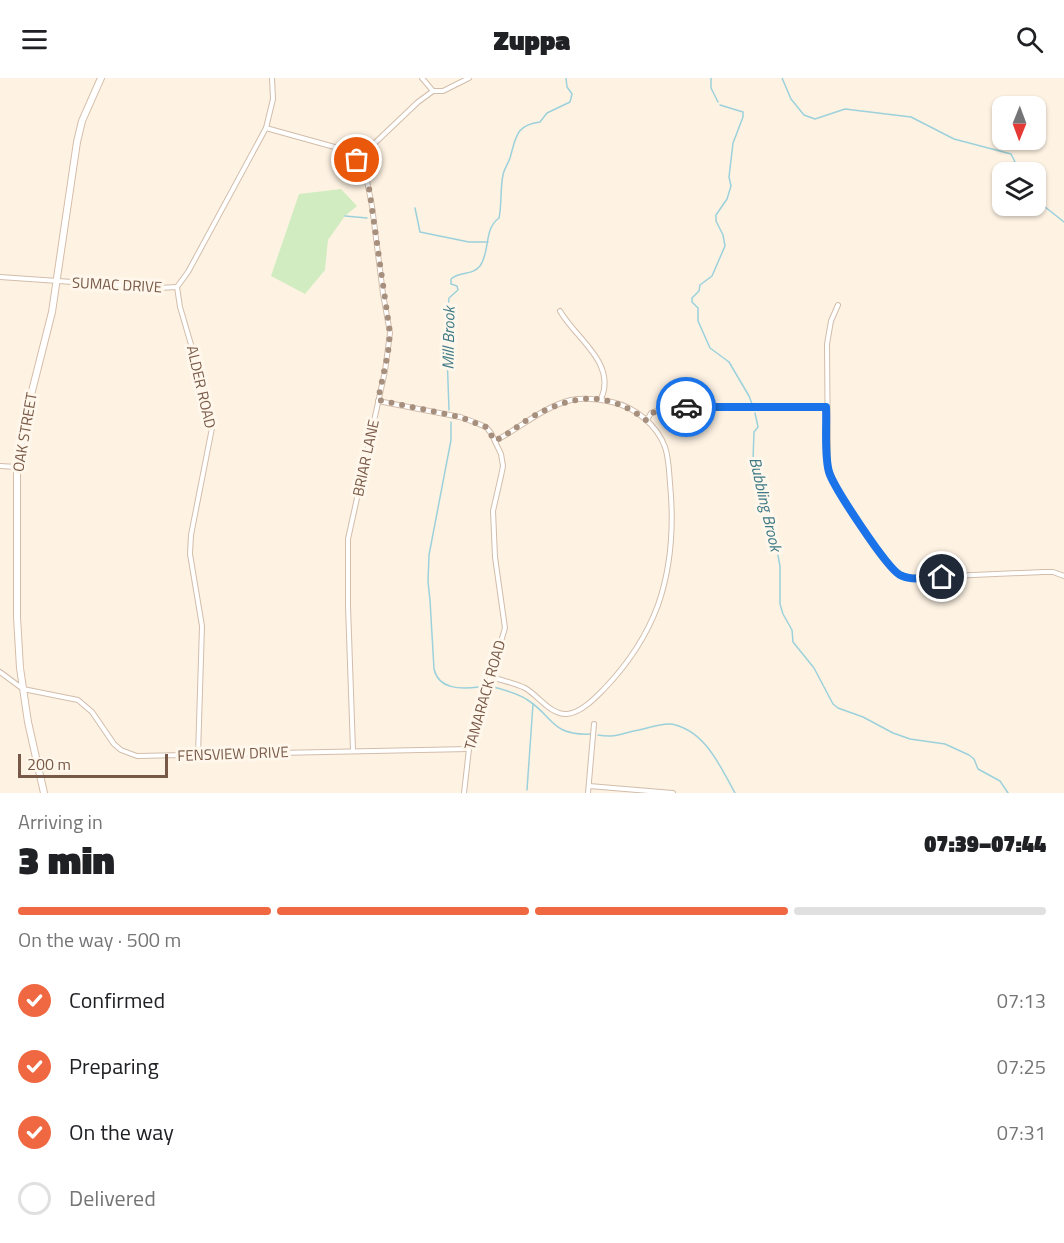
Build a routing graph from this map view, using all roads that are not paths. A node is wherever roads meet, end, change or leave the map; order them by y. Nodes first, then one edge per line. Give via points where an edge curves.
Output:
1 (101, 78) edge
2 (272, 78) edge
3 (422, 78) edge
4 (468, 78) edge
5 (433, 91) junction
6 (266, 128) junction
7 (357, 160) junction
8 (0, 277) edge
9 (58, 282) junction
10 (177, 287) junction
11 (838, 305) dead end
12 (560, 311) dead end
13 (601, 399) junction
14 (378, 400) junction
15 (826, 407) junction
16 (646, 420) junction
17 (495, 441) junction
18 (0, 466) edge
19 (17, 467) junction
20 (1064, 576) edge
21 (0, 672) edge
22 (490, 677) junction
23 (23, 688) junction
24 (594, 724) dead end
25 (469, 749) junction
26 (353, 750) junction
27 (198, 755) junction
28 (589, 786) junction
29 (44, 793) edge
30 (464, 793) edge
31 (588, 793) edge
32 (673, 793) edge

1 - 9 street, OAK STREET via 80,131
2 - 6 street via 273,99
3 - 5 street
4 - 5 street via 443,91
5 - 7 street
6 - 7 street via 338,148
6 - 10 street
7 - 14 street, BRIAR LANE via 368,181 390,333
8 - 9 street, SUMAC DRIVE
9 - 10 street, SUMAC DRIVE
9 - 19 street, OAK STREET
10 - 27 street, ALDER ROAD via 212,428 190,554 202,627
11 - 15 street via 827,344
12 - 13 street via 594,351 605,374
13 - 16 street via 624,405
13 - 17 street via 584,398 555,406
14 - 17 street via 460,417 486,427
14 - 26 street, BRIAR LANE via 348,539
15 - 16 street via 668,407 651,413
15 - 20 street via 829,473 897,574 906,578 1043,572
16 - 22 street via 664,447 673,514 664,584 638,644 597,696 570,714 555,711 527,689
17 - 22 street, TAMARACK ROAD via 502,466 492,511 505,628
18 - 19 street
19 - 23 street, OAK STREET via 17,617
21 - 23 street
22 - 25 street, TAMARACK ROAD
23 - 27 street, FENSVIEW DRIVE via 78,700 121,750 144,757
23 - 29 street, OAK STREET
24 - 28 street
25 - 26 street, FENSVIEW DRIVE
25 - 30 street, TAMARACK ROAD
26 - 27 street, FENSVIEW DRIVE
28 - 31 street
28 - 32 street

